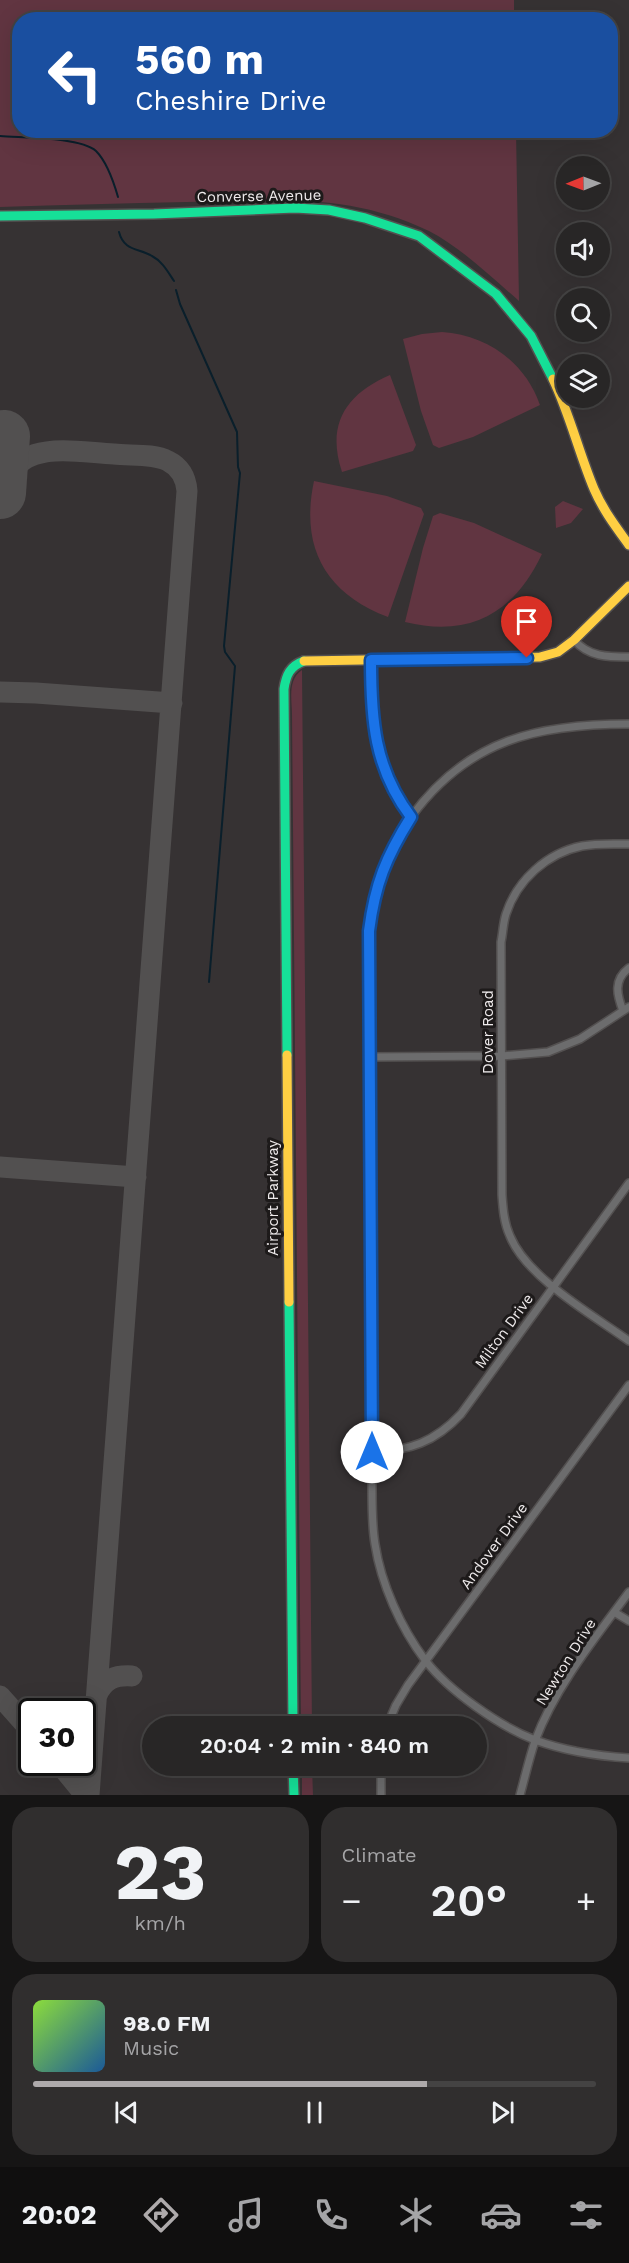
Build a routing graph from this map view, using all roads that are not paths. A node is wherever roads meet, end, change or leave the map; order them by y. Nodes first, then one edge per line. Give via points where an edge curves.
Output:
1 (0, 216) edge
2 (629, 545) edge
3 (629, 586) edge
4 (574, 640) junction
5 (629, 657) edge
6 (371, 660) junction
7 (629, 724) edge
8 (411, 817) junction
9 (629, 844) edge
10 (629, 968) edge
11 (626, 1009) edge
12 (502, 1056) junction
13 (369, 1057) junction
14 (629, 1183) edge
15 (553, 1287) junction
16 (629, 1341) edge
17 (629, 1385) edge
18 (372, 1452) junction
19 (629, 1592) edge
20 (614, 1612) junction
21 (629, 1621) edge
22 (426, 1661) junction
23 (293, 1716) edge
24 (391, 1716) edge
25 (536, 1740) junction
26 (629, 1758) edge
27 (293, 1776) edge
28 (381, 1776) edge
29 (294, 1795) edge
30 (381, 1795) edge
31 (520, 1795) edge

1 - 2 street, Converse Avenue via 295,208 365,218 419,236 496,294 531,336 566,406 594,489
3 - 4 street
4 - 5 street via 599,656
4 - 6 street via 558,652 540,657
6 - 8 street via 374,733 397,798
6 - 23 street, Airport Parkway via 309,660 289,670 285,680
7 - 8 street via 544,729 498,744 460,766
8 - 13 street via 390,851 372,904
9 - 12 street, Dover Road via 584,845 565,850 531,873 517,891 506,915 501,942
10 - 11 street via 622,974 617,995
11 - 12 street via 562,1047 538,1054
12 - 13 street
12 - 15 street, Dover Road via 504,1220 521,1255
13 - 18 street
14 - 15 street, Milton Drive
15 - 16 street, Dover Road
15 - 18 street, Milton Drive via 447,1428 412,1447
17 - 22 street, Andover Drive
18 - 22 street via 377,1554 390,1597
19 - 20 street, Newton Drive
20 - 21 street, Newton Drive
20 - 25 street, Newton Drive via 565,1683
22 - 24 street, Andover Drive
22 - 25 street via 484,1713
25 - 26 street via 590,1754
25 - 31 street, Newton Drive
27 - 29 street
28 - 30 street

